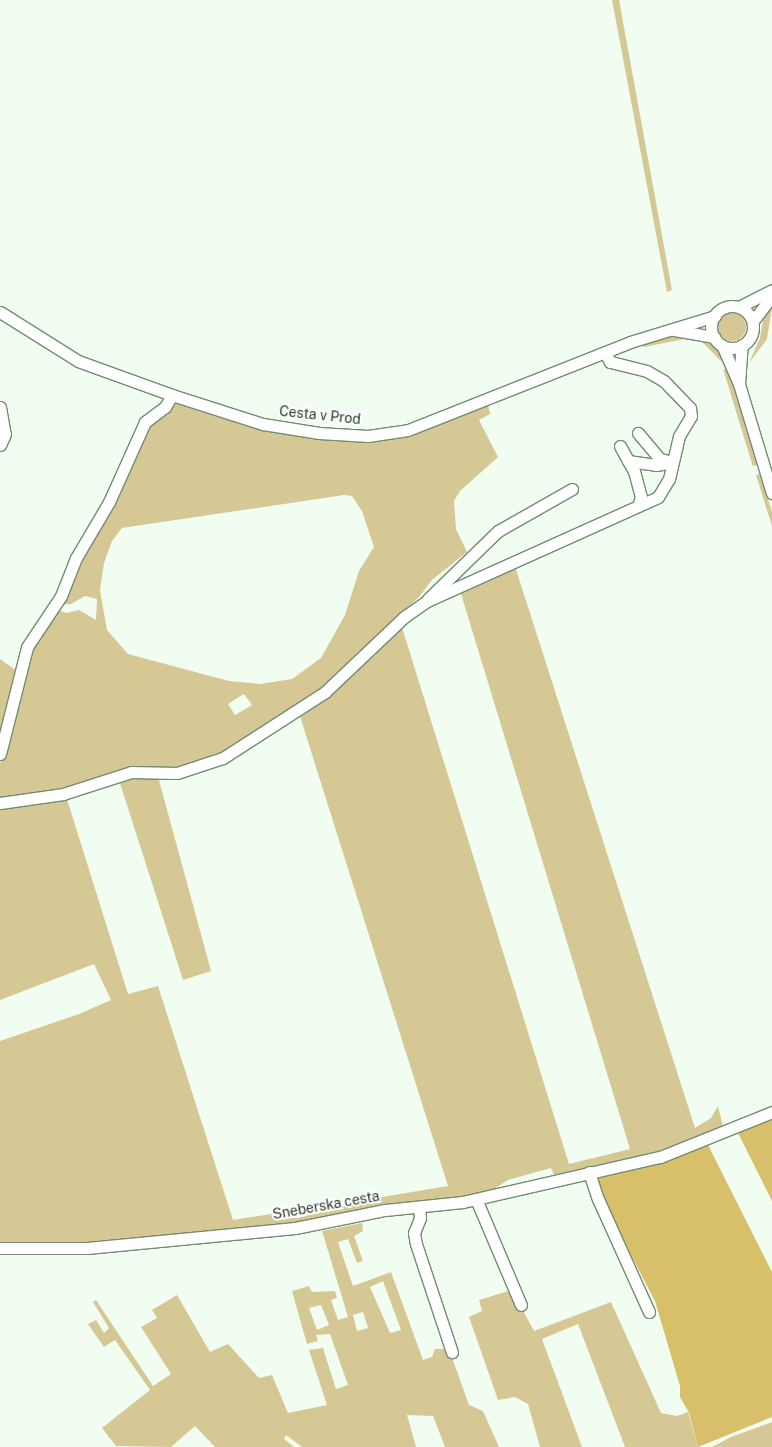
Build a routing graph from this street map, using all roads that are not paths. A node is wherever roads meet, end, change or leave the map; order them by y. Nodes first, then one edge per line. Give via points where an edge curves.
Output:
1 (772, 290) edge
2 (772, 296) edge
3 (739, 307) junction
4 (0, 312) edge
5 (715, 316) junction
6 (753, 321) junction
7 (672, 330) junction
8 (718, 341) junction
9 (742, 345) junction
10 (605, 352) junction
11 (739, 384) junction
12 (172, 395) junction
13 (0, 406) edge
14 (638, 433) dead end
15 (0, 445) edge
16 (620, 446) dead end
17 (628, 461) junction
18 (673, 462) junction
19 (572, 489) dead end
20 (772, 493) edge
21 (638, 506) junction
22 (426, 601) junction
23 (0, 754) edge
24 (0, 803) edge
25 (772, 1112) edge
26 (589, 1172) junction
27 (476, 1199) junction
28 (419, 1207) junction
29 (0, 1248) edge
30 (521, 1305) dead end
31 (649, 1312) dead end
32 (452, 1352) dead end

1 - 3 street
2 - 6 street
3 - 5 street via 723,308
3 - 6 street
4 - 12 street, Cesta v Prod via 78,361
5 - 7 street, Cesta v Prod
5 - 8 street via 712,324
6 - 9 street via 750,338
7 - 8 street, Cesta v Prod
7 - 10 street, Cesta v Prod
8 - 9 street
8 - 11 street
9 - 11 street
10 - 12 street, Cesta v Prod via 416,426 368,436 319,433 263,424
10 - 18 street via 610,362 647,371 664,381 690,408 691,416 679,436
11 - 20 street
12 - 23 street via 165,407 145,422 108,502 76,558 61,596 27,647
13 - 15 street via 5,434
14 - 18 street via 660,459
16 - 17 street
17 - 18 street via 656,465
17 - 21 street via 642,497
18 - 21 street via 664,490 658,497
19 - 22 street via 498,531 434,589
21 - 22 street
22 - 24 street via 404,617 325,692 223,758 177,773 131,772 63,794
25 - 26 street, Sneberska cesta via 683,1149
26 - 27 street, Sneberska cesta
26 - 31 street
27 - 28 street, Sneberska cesta
27 - 30 street
28 - 29 street, Sneberska cesta via 385,1210 294,1228 122,1245
28 - 32 street via 420,1218 414,1232 416,1244

